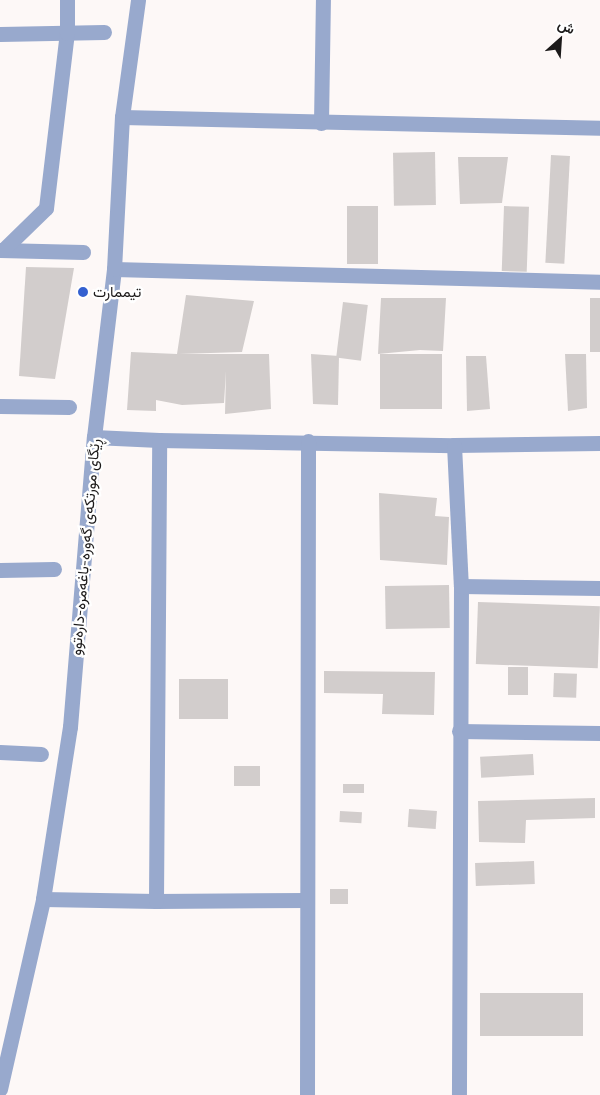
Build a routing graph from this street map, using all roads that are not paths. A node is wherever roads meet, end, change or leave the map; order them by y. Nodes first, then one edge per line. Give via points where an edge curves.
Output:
1 (67, 0) edge
2 (138, 0) edge
3 (323, 0) edge
4 (104, 32) dead end
5 (67, 33) junction
6 (0, 34) edge
7 (122, 117) junction
8 (321, 123) junction
9 (600, 128) edge
10 (1, 250) edge
11 (83, 252) dead end
12 (114, 269) junction
13 (600, 282) edge
14 (0, 406) edge
15 (69, 407) dead end
16 (94, 437) junction
17 (159, 440) junction
18 (308, 442) junction
19 (600, 443) edge
20 (454, 445) junction
21 (0, 570) edge
22 (54, 570) dead end
23 (461, 586) junction
24 (600, 588) edge
25 (459, 732) junction
26 (600, 733) edge
27 (0, 752) edge
28 (41, 754) dead end
29 (43, 899) junction
30 (307, 900) junction
31 (156, 901) junction
32 (0, 1089) edge
33 (307, 1095) edge
34 (459, 1095) edge

1 - 5 street
2 - 7 street, ڕێگای مورتکەی گەورە-باغەمرە-دارەتوو
3 - 8 street
4 - 5 street
5 - 6 street
5 - 10 street via 46,208
7 - 8 street
7 - 12 street, ڕێگای مورتکەی گەورە-باغەمرە-دارەتوو
8 - 9 street
10 - 11 street
12 - 13 street
12 - 16 street, ڕێگای مورتکەی گەورە-باغەمرە-دارەتوو
14 - 15 street
16 - 17 street
16 - 29 street, ڕێگای مورتکەی گەورە-باغەمرە-دارەتوو via 70,727
17 - 18 street
17 - 31 street
18 - 20 street
18 - 30 street
19 - 20 street
20 - 23 street
21 - 22 street
23 - 24 street
23 - 25 street
25 - 26 street
25 - 34 street
27 - 28 street
29 - 31 street
29 - 32 street, ڕێگای مورتکەی گەورە-باغەمرە-دارەتوو
30 - 31 street
30 - 33 street

